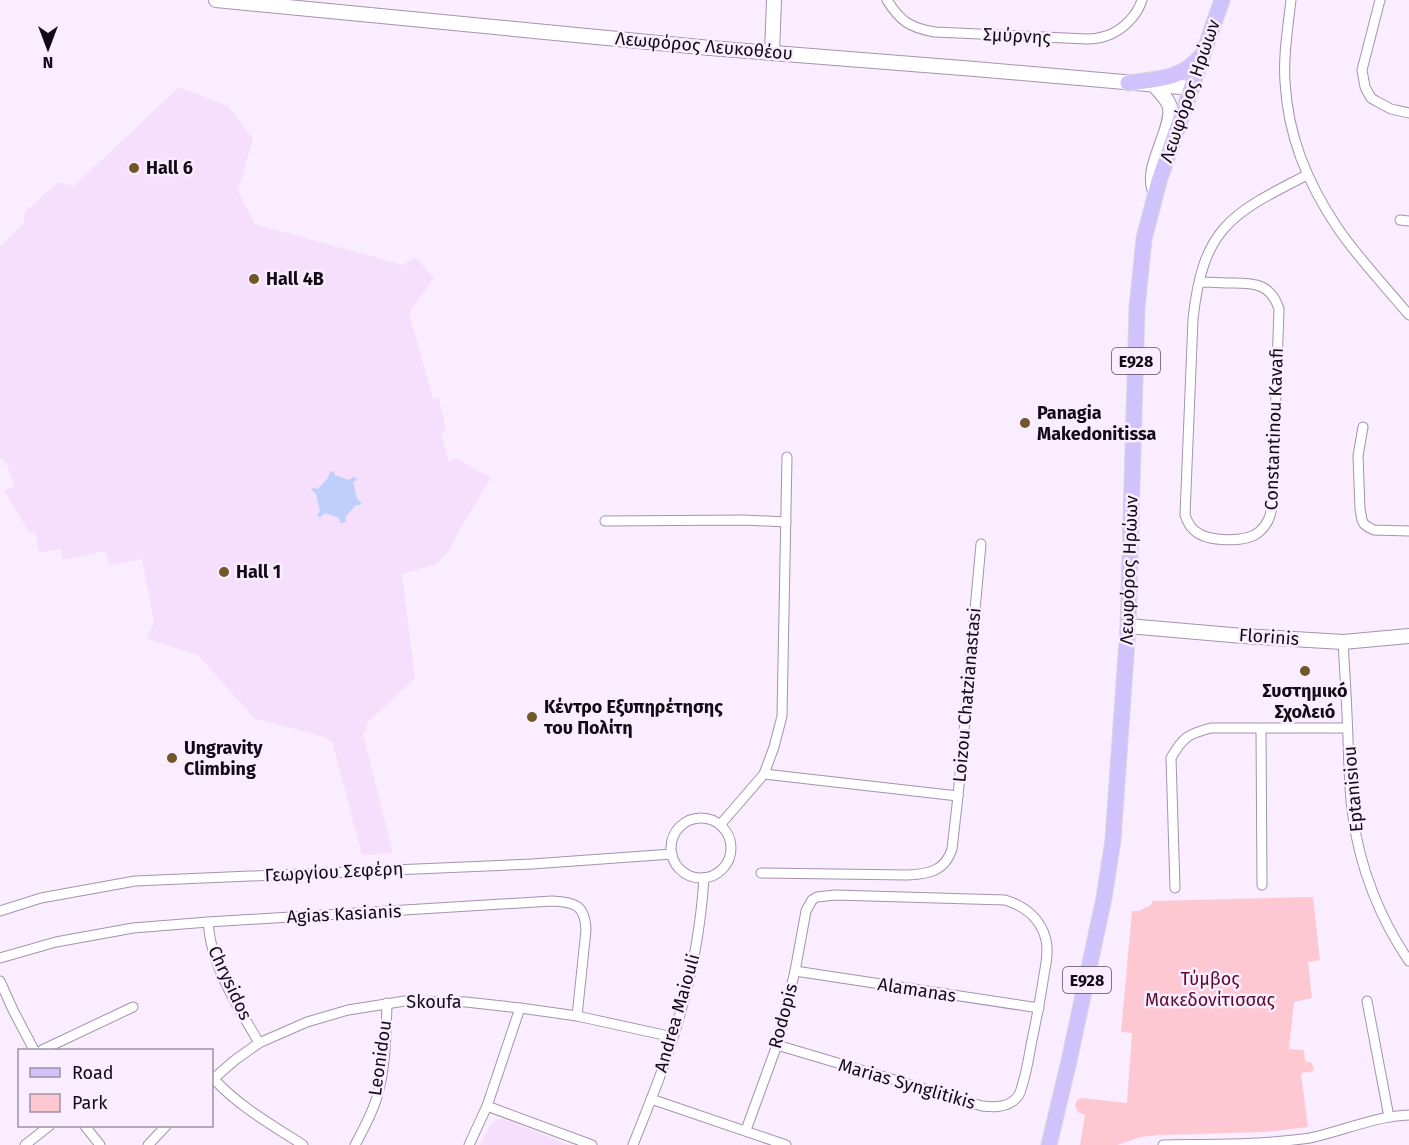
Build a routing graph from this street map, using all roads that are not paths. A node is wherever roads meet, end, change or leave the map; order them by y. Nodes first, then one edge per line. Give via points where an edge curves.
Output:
1 (216, 0) edge
2 (774, 0) edge
3 (887, 0) edge
4 (1142, 0) edge
5 (1222, 0) edge
6 (1291, 0) edge
7 (1380, 0) edge
8 (772, 52) junction
9 (1204, 52) junction
10 (1128, 83) junction
11 (1154, 85) junction
12 (1192, 88) junction
13 (1409, 113) edge
14 (1307, 175) junction
15 (1156, 192) junction
16 (1199, 282) junction
17 (1409, 315) edge
18 (1363, 427) dead end
19 (788, 457) dead end
20 (605, 520) dead end
21 (786, 522) junction
22 (1409, 531) edge
23 (981, 544) dead end
24 (1128, 626) junction
25 (1409, 636) edge
26 (1343, 642) junction
27 (1347, 728) junction
28 (1260, 729) junction
29 (764, 774) junction
30 (958, 796) junction
31 (720, 825) junction
32 (672, 854) junction
33 (761, 873) dead end
34 (704, 878) junction
35 (1262, 885) dead end
36 (1175, 888) dead end
37 (812, 900) joint
38 (0, 911) edge
39 (208, 922) junction
40 (0, 958) edge
41 (1409, 961) edge
42 (795, 971) junction
43 (0, 981) edge
44 (1367, 1001) dead end
45 (387, 1003) junction
46 (133, 1007) dead end
47 (520, 1008) junction
48 (1039, 1008) junction
49 (577, 1016) junction
50 (673, 1036) junction
51 (259, 1043) junction
52 (777, 1045) junction
53 (33, 1049) edge
54 (44, 1049) edge
55 (213, 1078) edge
56 (213, 1080) edge
57 (651, 1099) junction
58 (487, 1106) junction
59 (1409, 1115) edge
60 (1389, 1117) junction
61 (46, 1127) edge
62 (86, 1127) edge
63 (164, 1127) edge
64 (746, 1130) junction
65 (24, 1145) edge
66 (100, 1145) edge
67 (148, 1145) edge
68 (303, 1145) edge
69 (355, 1145) edge
70 (469, 1145) edge
71 (592, 1145) edge
72 (633, 1145) edge
73 (786, 1145) edge
74 (1049, 1145) edge
75 (1163, 1145) edge

1 - 8 main road, Λεωφόρος Λευκοθέου
2 - 8 main road
3 - 4 street, Σμύρνης via 908,24 935,32 1087,39 1118,31
5 - 9 main road, Λεωφόρος Ηρώων / E928
6 - 14 street via 1285,81 1290,122
7 - 13 street via 1362,70 1365,87 1376,101
8 - 10 main road, Λεωφόρος Λευκοθέου
9 - 10 main road via 1186,71
9 - 12 main road, Λεωφόρος Ηρώων / E928
10 - 11 main road, Λεωφόρος Λευκοθέου
11 - 12 main road, Λεωφόρος Λευκοθέου
11 - 15 main road via 1170,108 1153,175
12 - 15 main road, Λεωφόρος Ηρώων / E928
14 - 16 street, Constantinou Kavafi via 1246,208 1225,226 1210,247
14 - 17 street via 1338,228
15 - 24 main road, Λεωφόρος Ηρώων / E928 via 1144,239 1137,308
16 - 16 street, Constantinou Kavafi via 1193,320 1185,515 1194,530 1210,538 1247,538 1264,527 1272,507 1279,309 1272,295 1254,283
18 - 22 street via 1358,456 1362,520 1374,530
19 - 21 street
20 - 21 street
21 - 29 street via 782,716
23 - 30 street, Loizou Chatzianastasi
24 - 26 main road, Florinis
24 - 74 main road, Λεωφόρος Ηρώων / E928 via 1113,840 1104,898
25 - 26 main road, Florinis
26 - 27 street, Eptanisiou
27 - 28 street
27 - 41 street, Eptanisiou via 1353,817 1360,853 1383,917
28 - 35 street
28 - 36 street via 1211,728 1192,733 1180,742 1171,758
29 - 30 street, Loizou Chatzianastasi
29 - 31 street
30 - 33 street via 950,857 935,870 908,875
31 - 32 street via 703,818 685,822 673,836
31 - 34 street via 730,841 729,859 718,873
32 - 34 street via 680,869
32 - 38 street, Γεωργίου Σεφέρη via 135,881 41,898
34 - 50 street, Andrea Maiouli via 696,946
37 - 42 street, Rodopis via 804,917
37 - 48 street, Marias Synglitikis via 844,895 995,899 1016,903 1037,921 1045,938 1047,956
39 - 40 street, Agias Kasianis via 88,935
39 - 49 street, Agias Kasianis via 552,901 572,904 581,909 586,926
39 - 51 street, Chrysidos via 215,957
42 - 48 street, Alamanas
42 - 52 street, Rodopis
43 - 53 street
44 - 60 street
45 - 47 street, Skoufa via 444,1001
45 - 51 street, Skoufa via 325,1016
45 - 69 street, Leonidou via 386,1047 377,1097
46 - 54 street
47 - 49 street, Skoufa
47 - 58 street
48 - 52 street, Marias Synglitikis via 1022,1087 1014,1101 993,1107
49 - 50 street, Skoufa
50 - 57 street, Andrea Maiouli
51 - 55 street, Skoufa
52 - 64 street, Rodopis
56 - 68 street via 240,1104
57 - 64 street
57 - 72 street, Andrea Maiouli
58 - 70 street
58 - 71 street
59 - 60 street
60 - 75 street via 1284,1142
61 - 65 street
62 - 66 street
63 - 67 street
64 - 73 street

